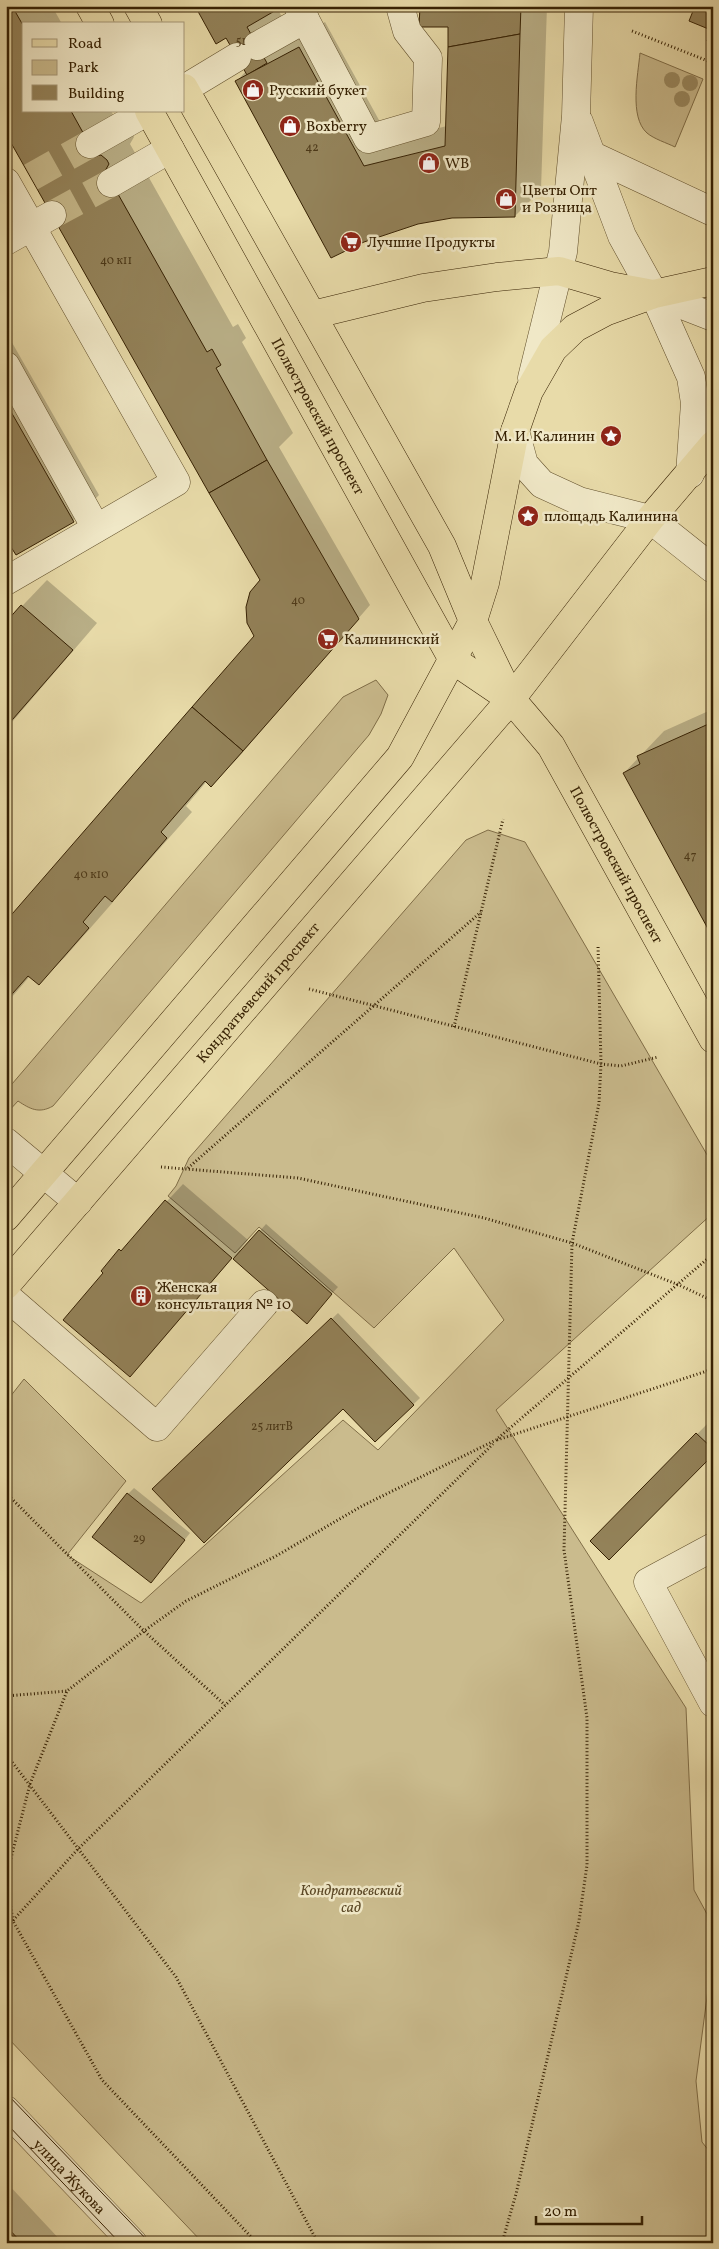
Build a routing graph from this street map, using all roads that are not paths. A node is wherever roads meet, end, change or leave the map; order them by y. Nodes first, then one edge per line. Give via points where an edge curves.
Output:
1 (90, 6) edge
2 (138, 6) edge
3 (400, 6) edge
4 (579, 6) edge
5 (302, 13) edge
6 (99, 22) edge
7 (147, 22) edge
8 (185, 88) edge
9 (185, 91) edge
10 (146, 112) edge
11 (149, 112) edge
12 (576, 116) junction
13 (90, 144) tunnel mouth
14 (170, 149) junction
15 (590, 155) junction
16 (111, 183) tunnel mouth
17 (13, 184) edge
18 (713, 212) edge
19 (42, 221) junction
20 (6, 241) edge
21 (559, 271) junction
22 (713, 280) edge
23 (654, 294) junction
24 (312, 315) junction
25 (713, 317) edge
26 (6, 366) edge
27 (529, 391) junction
28 (515, 431) junction
29 (713, 445) edge
30 (690, 474) junction
31 (650, 519) junction
32 (96, 528) junction
33 (713, 569) edge
34 (6, 581) edge
35 (473, 621) junction
36 (453, 660) junction
37 (510, 699) junction
38 (713, 1039) edge
39 (6, 1142) edge
40 (44, 1174) junction
41 (78, 1202) junction
42 (6, 1218) edge
43 (6, 1285) edge
44 (6, 1296) edge
45 (264, 1304) dead end
46 (713, 1547) edge
47 (713, 1703) edge
48 (6, 2110) edge
49 (133, 2243) edge

1 - 6 main road
2 - 7 main road
3 - 5 street via 407,31 428,58 426,122 368,139
4 - 12 street
5 - 8 street
9 - 24 main road, Полюстровский проспект
10 - 13 street
11 - 14 main road, Полюстровский проспект
12 - 15 street
12 - 21 street
14 - 16 street
14 - 36 main road, Полюстровский проспект
15 - 18 street
15 - 23 street via 622,236
17 - 19 street
19 - 20 street
19 - 32 street via 176,482
21 - 23 main road via 610,286
21 - 24 main road via 423,288
21 - 27 street
22 - 23 main road
23 - 25 street
23 - 27 main road via 607,311 575,328 553,349
23 - 30 street via 691,377 695,403
24 - 35 main road, Полюстровский проспект via 442,546
26 - 32 street
27 - 28 main road
28 - 31 street via 524,464 542,484 579,501
28 - 35 main road via 484,583
29 - 30 main road
30 - 31 main road
31 - 33 street
31 - 37 main road
32 - 34 street
35 - 36 main road
35 - 37 main road, Полюстровский проспект
36 - 37 main road, Полюстровский проспект
36 - 40 main road via 400,757
37 - 38 main road, Полюстровский проспект via 551,746
37 - 41 main road, Кондратьевский проспект
39 - 40 street
40 - 41 street
40 - 42 main road
41 - 43 main road, Кондратьевский проспект
44 - 45 street via 157,1427
46 - 47 street via 648,1582
48 - 49 street, улица Жукова

